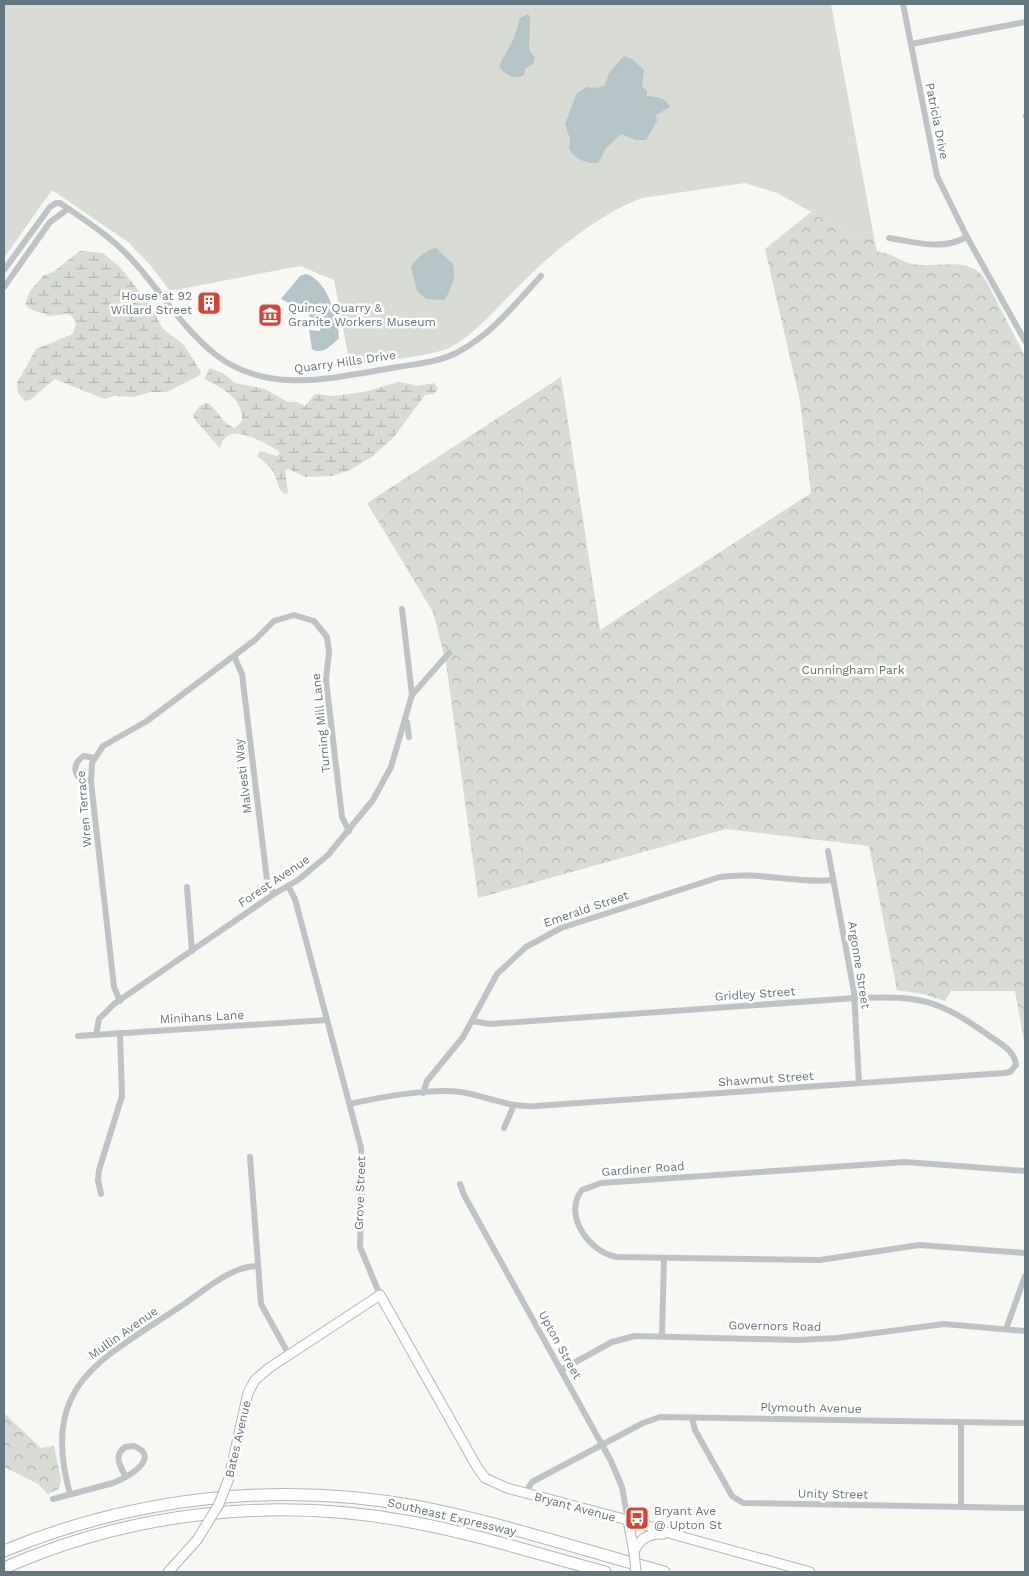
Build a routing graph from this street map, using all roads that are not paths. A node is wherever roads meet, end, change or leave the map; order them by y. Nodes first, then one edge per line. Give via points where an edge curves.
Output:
1 (903, 4) edge
2 (1025, 22) edge
3 (911, 44) junction
4 (68, 209) junction
5 (967, 237) junction
6 (889, 238) dead end
7 (4, 270) edge
8 (541, 276) dead end
9 (4, 287) edge
10 (1025, 341) edge
11 (402, 609) dead end
12 (449, 652) dead end
13 (234, 656) junction
14 (412, 694) junction
15 (406, 718) junction
16 (409, 737) dead end
17 (94, 758) junction
18 (91, 782) junction
19 (349, 831) junction
20 (828, 851) dead end
21 (833, 880) junction
22 (288, 886) junction
23 (187, 887) dead end
24 (274, 894) junction
25 (192, 951) junction
26 (855, 998) junction
27 (120, 1001) junction
28 (328, 1020) junction
29 (472, 1021) junction
30 (120, 1033) junction
31 (96, 1035) junction
32 (78, 1036) dead end
33 (1016, 1065) joint
34 (859, 1083) junction
35 (423, 1093) junction
36 (350, 1104) junction
37 (514, 1105) junction
38 (504, 1128) dead end
39 (250, 1157) dead end
40 (1025, 1171) edge
41 (460, 1184) dead end
42 (101, 1194) dead end
43 (1025, 1253) edge
44 (664, 1258) junction
45 (257, 1266) junction
46 (1025, 1276) edge
47 (380, 1295) junction
48 (1006, 1329) junction
49 (1025, 1331) edge
50 (662, 1336) junction
51 (289, 1355) junction
52 (561, 1370) junction
53 (692, 1418) junction
54 (961, 1422) junction
55 (1025, 1423) edge
56 (602, 1445) junction
57 (126, 1477) junction
58 (486, 1478) joint
59 (525, 1493) junction
60 (70, 1494) junction
61 (53, 1498) dead end
62 (961, 1507) junction
63 (1025, 1508) edge
64 (628, 1520) junction
65 (672, 1534) junction
66 (4, 1551) edge
67 (634, 1552) junction
68 (4, 1558) edge
69 (776, 1562) junction
70 (4, 1568) edge
71 (10, 1572) edge
72 (168, 1572) edge
73 (580, 1572) edge
74 (605, 1572) edge
75 (636, 1572) edge
76 (664, 1572) edge
77 (788, 1572) edge
78 (810, 1572) edge

1 - 3 street, Patricia Drive
2 - 3 street
3 - 5 street, Patricia Drive via 937,176
4 - 7 street via 58,202 52,205
4 - 8 street, Quarry Hills Drive via 128,255 184,325 213,352 241,370 284,380 342,376 452,356 486,332
4 - 9 street via 50,222
5 - 6 street via 954,244 940,246
5 - 10 street, Patricia Drive
11 - 14 street
12 - 14 street, Forest Avenue
13 - 17 street, Wren Terrace via 146,721 108,742
13 - 19 street, Turning Mill Lane via 283,617 304,617 318,624 324,633 329,647 326,680 342,817
13 - 24 street, Malvesti Way via 242,674 267,880
14 - 15 street, Forest Avenue
15 - 16 street
15 - 19 street, Forest Avenue via 382,786
17 - 18 street, Wren Terrace
17 - 18 street via 84,756 75,767 80,779
18 - 27 street, Wren Terrace via 114,987
19 - 22 street, Forest Avenue via 328,855
20 - 21 street, Argonne Street
21 - 26 street, Argonne Street
21 - 29 street, Emerald Street via 740,875 720,877 553,931 526,947 502,968
22 - 24 street, Forest Avenue
22 - 28 street, Grove Street
23 - 25 street
24 - 25 street, Forest Avenue
25 - 27 street, Forest Avenue
26 - 29 street, Gridley Street via 490,1024
26 - 33 street, Gridley Street via 910,998 940,1006 1006,1048 1015,1058
26 - 34 street, Argonne Street
27 - 31 street, Forest Avenue via 99,1019
28 - 30 street, Minihans Lane
28 - 36 street, Grove Street
29 - 35 street, Emerald Street via 463,1037 424,1084
30 - 31 street, Minihans Lane
30 - 42 street via 122,1090 98,1170
31 - 32 street, Minihans Lane
33 - 34 street, Shawmut Street via 1008,1073
34 - 37 street, Shawmut Street
35 - 36 street, Shawmut Street
35 - 37 street, Shawmut Street via 458,1092
36 - 47 street, Grove Street via 362,1158 360,1247
37 - 38 street
39 - 45 street
40 - 44 street, Gardiner Road via 896,1163 600,1183 586,1187 580,1194 575,1207 576,1216 588,1240 598,1251 617,1257
41 - 52 street, Upton Street
43 - 44 street, Gardiner Road via 926,1245 820,1260
44 - 50 street
45 - 51 street via 262,1308
45 - 60 street, Mullin Avenue via 232,1272 86,1374 71,1398 62,1427 62,1456
46 - 48 street
47 - 51 street, Bates Avenue
47 - 58 street, Grove Street
48 - 49 street, Governors Road
48 - 50 street, Governors Road via 944,1324 798,1340
50 - 52 street, Governors Road via 634,1336 618,1340
51 - 72 street, Bates Avenue, bridge via 259,1376 250,1388 229,1478 219,1504 197,1540
52 - 56 street, Upton Street
53 - 54 street, Plymouth Avenue
53 - 56 street, Plymouth Avenue via 654,1418
53 - 62 street, Unity Street via 694,1430 732,1496 743,1504
54 - 55 street, Plymouth Avenue
54 - 62 street
56 - 59 street, Plymouth Avenue via 532,1482
56 - 64 street, Upton Street via 622,1487
57 - 57 street via 140,1468 144,1460 142,1451 135,1446 125,1447 119,1452 118,1459
57 - 60 street
58 - 59 street, Bryant Avenue via 497,1485
59 - 64 street, Bryant Avenue
60 - 61 street
62 - 63 street, Unity Street
64 - 65 street, Bryant Avenue
64 - 67 street
65 - 67 street via 649,1535
65 - 69 street, Bryant Avenue
66 - 76 highway, Southeast Expressway via 84,1522 165,1504 221,1497 302,1494 367,1499 428,1509
67 - 75 street, bridge
68 - 75 highway via 79,1530 153,1513 222,1503 302,1501 374,1506 426,1516
69 - 77 street
69 - 78 street, Bryant Avenue
70 - 74 highway via 68,1544 141,1525 211,1514 286,1510 416,1522
71 - 73 highway, Southeast Expressway via 70,1550 135,1532 190,1523 271,1516 401,1526

